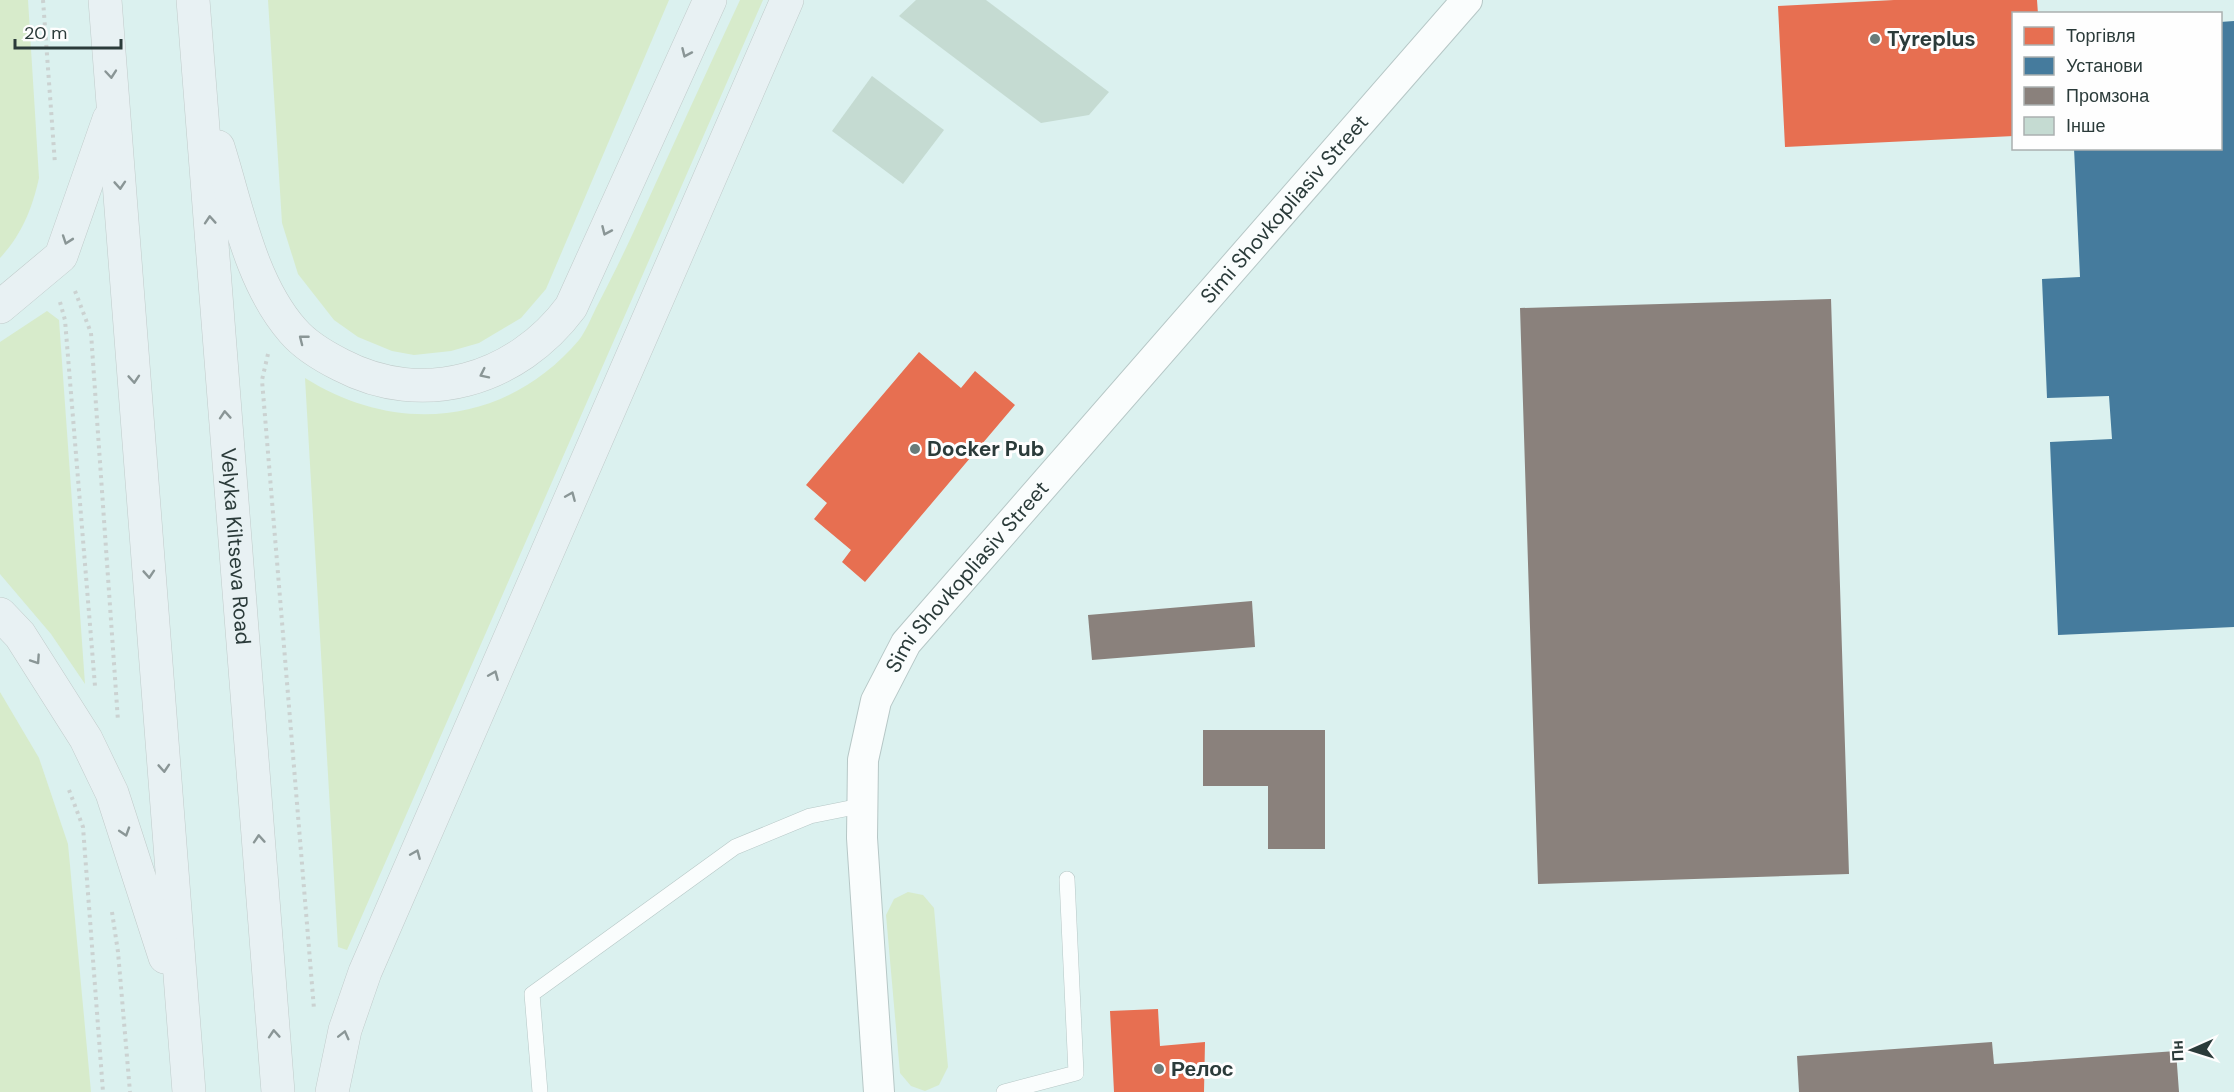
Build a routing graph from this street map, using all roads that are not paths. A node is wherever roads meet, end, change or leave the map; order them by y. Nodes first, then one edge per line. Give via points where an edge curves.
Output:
1 (105, 0) edge
2 (193, 0) edge
3 (710, 0) edge
4 (787, 0) edge
5 (1467, 0) edge
6 (200, 88) junction
7 (114, 105) junction
8 (0, 307) edge
9 (0, 614) edge
10 (860, 806) junction
11 (1067, 879) dead end
12 (182, 1008) junction
13 (189, 1092) edge
14 (278, 1092) edge
15 (332, 1092) edge
16 (540, 1092) edge
17 (879, 1092) edge
18 (1004, 1092) edge

1 -> 7 main road
2 - 6 main road, Velyka Kiltseva Road
3 -> 6 main road via 571,307 554,331 520,355 478,378 436,387 358,374 326,357 294,332 251,254
15 -> 4 main road via 342,1043 370,961
5 - 10 street, Simi Shovkopliasiv Street via 906,643 876,701 863,760
14 -> 6 main road, Velyka Kiltseva Road
7 -> 8 main road via 55,260
7 -> 12 main road
9 -> 12 main road via 20,635 63,700 112,793
10 - 16 lane via 810,816 735,847 532,994
10 - 17 street, Simi Shovkopliasiv Street
11 - 18 lane via 1076,1073
12 - 13 main road

